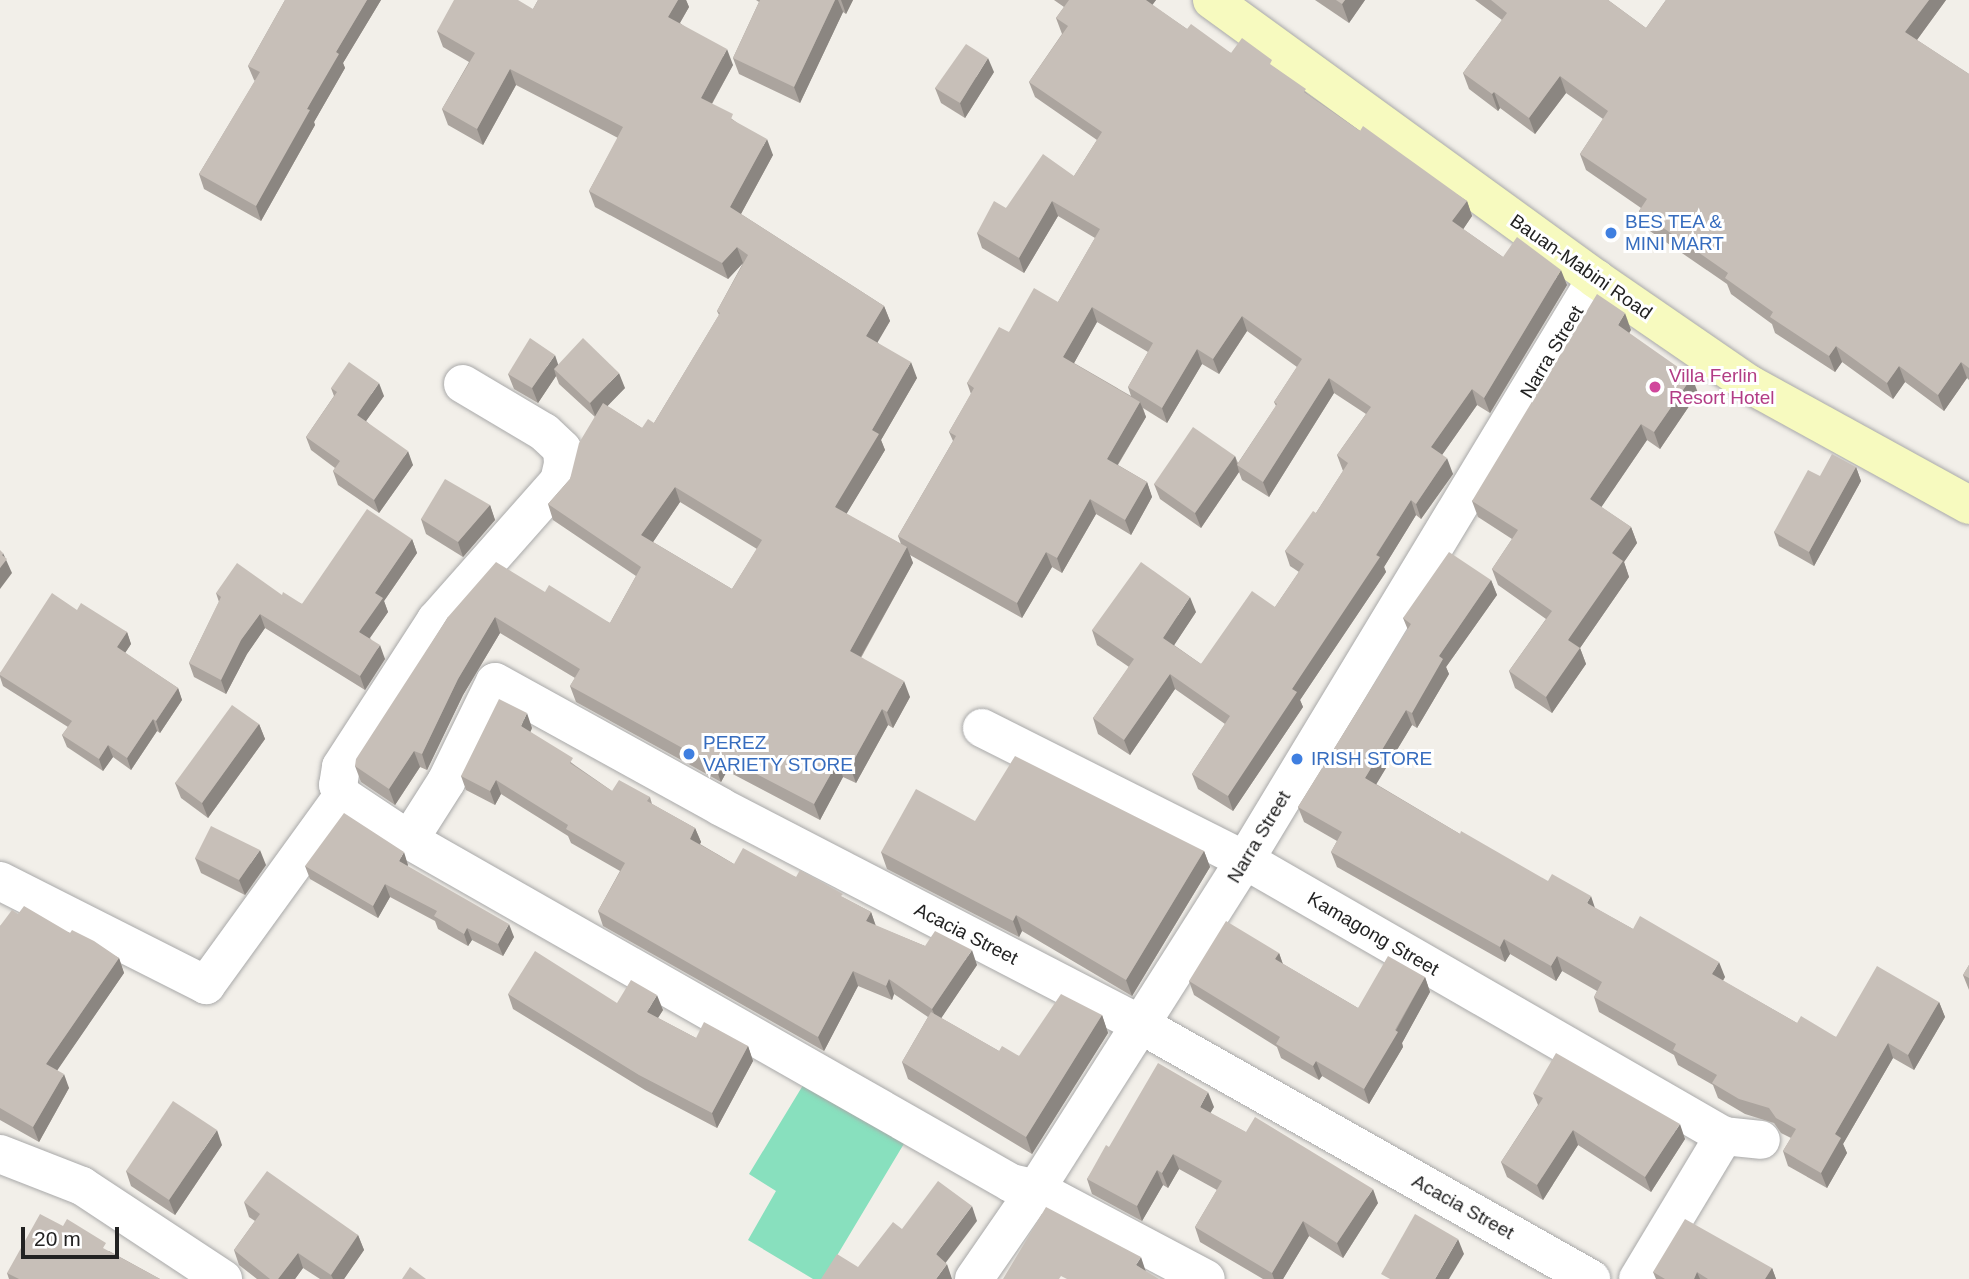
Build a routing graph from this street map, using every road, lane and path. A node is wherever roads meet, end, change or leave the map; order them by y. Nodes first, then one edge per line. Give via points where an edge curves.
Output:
1 (1212, 0) edge
2 (1596, 279) junction
3 (463, 384) dead end
4 (1969, 505) edge
5 (982, 728) dead end
6 (343, 796) junction
7 (410, 840) junction
8 (1245, 860) junction
9 (0, 881) edge
10 (1141, 1025) junction
11 (1724, 1136) junction
12 (1761, 1140) dead end
13 (0, 1154) edge
14 (1036, 1189) junction
15 (223, 1279) edge
16 (974, 1279) edge
17 (1206, 1279) edge
18 (1591, 1279) edge
19 (1638, 1279) edge

1 - 2 main road, Bauan-Mabini Road
2 - 4 main road, Bauan-Mabini Road via 1749,384
2 - 8 street, Narra Street
3 - 6 street via 544,432 562,449 559,481 436,620 341,767 338,785
5 - 8 street, Kamagong Street
6 - 7 street
6 - 9 street via 206,985
7 - 10 street, Acacia Street via 446,782 495,682 721,807
7 - 14 street via 1011,1183
8 - 10 street, Narra Street
8 - 11 street, Kamagong Street
10 - 14 street, Narra Street
10 - 18 street, Acacia Street
11 - 12 street, Kamagong Street
11 - 19 street
13 - 15 street via 82,1185
14 - 16 street, Narra Street
14 - 17 street

